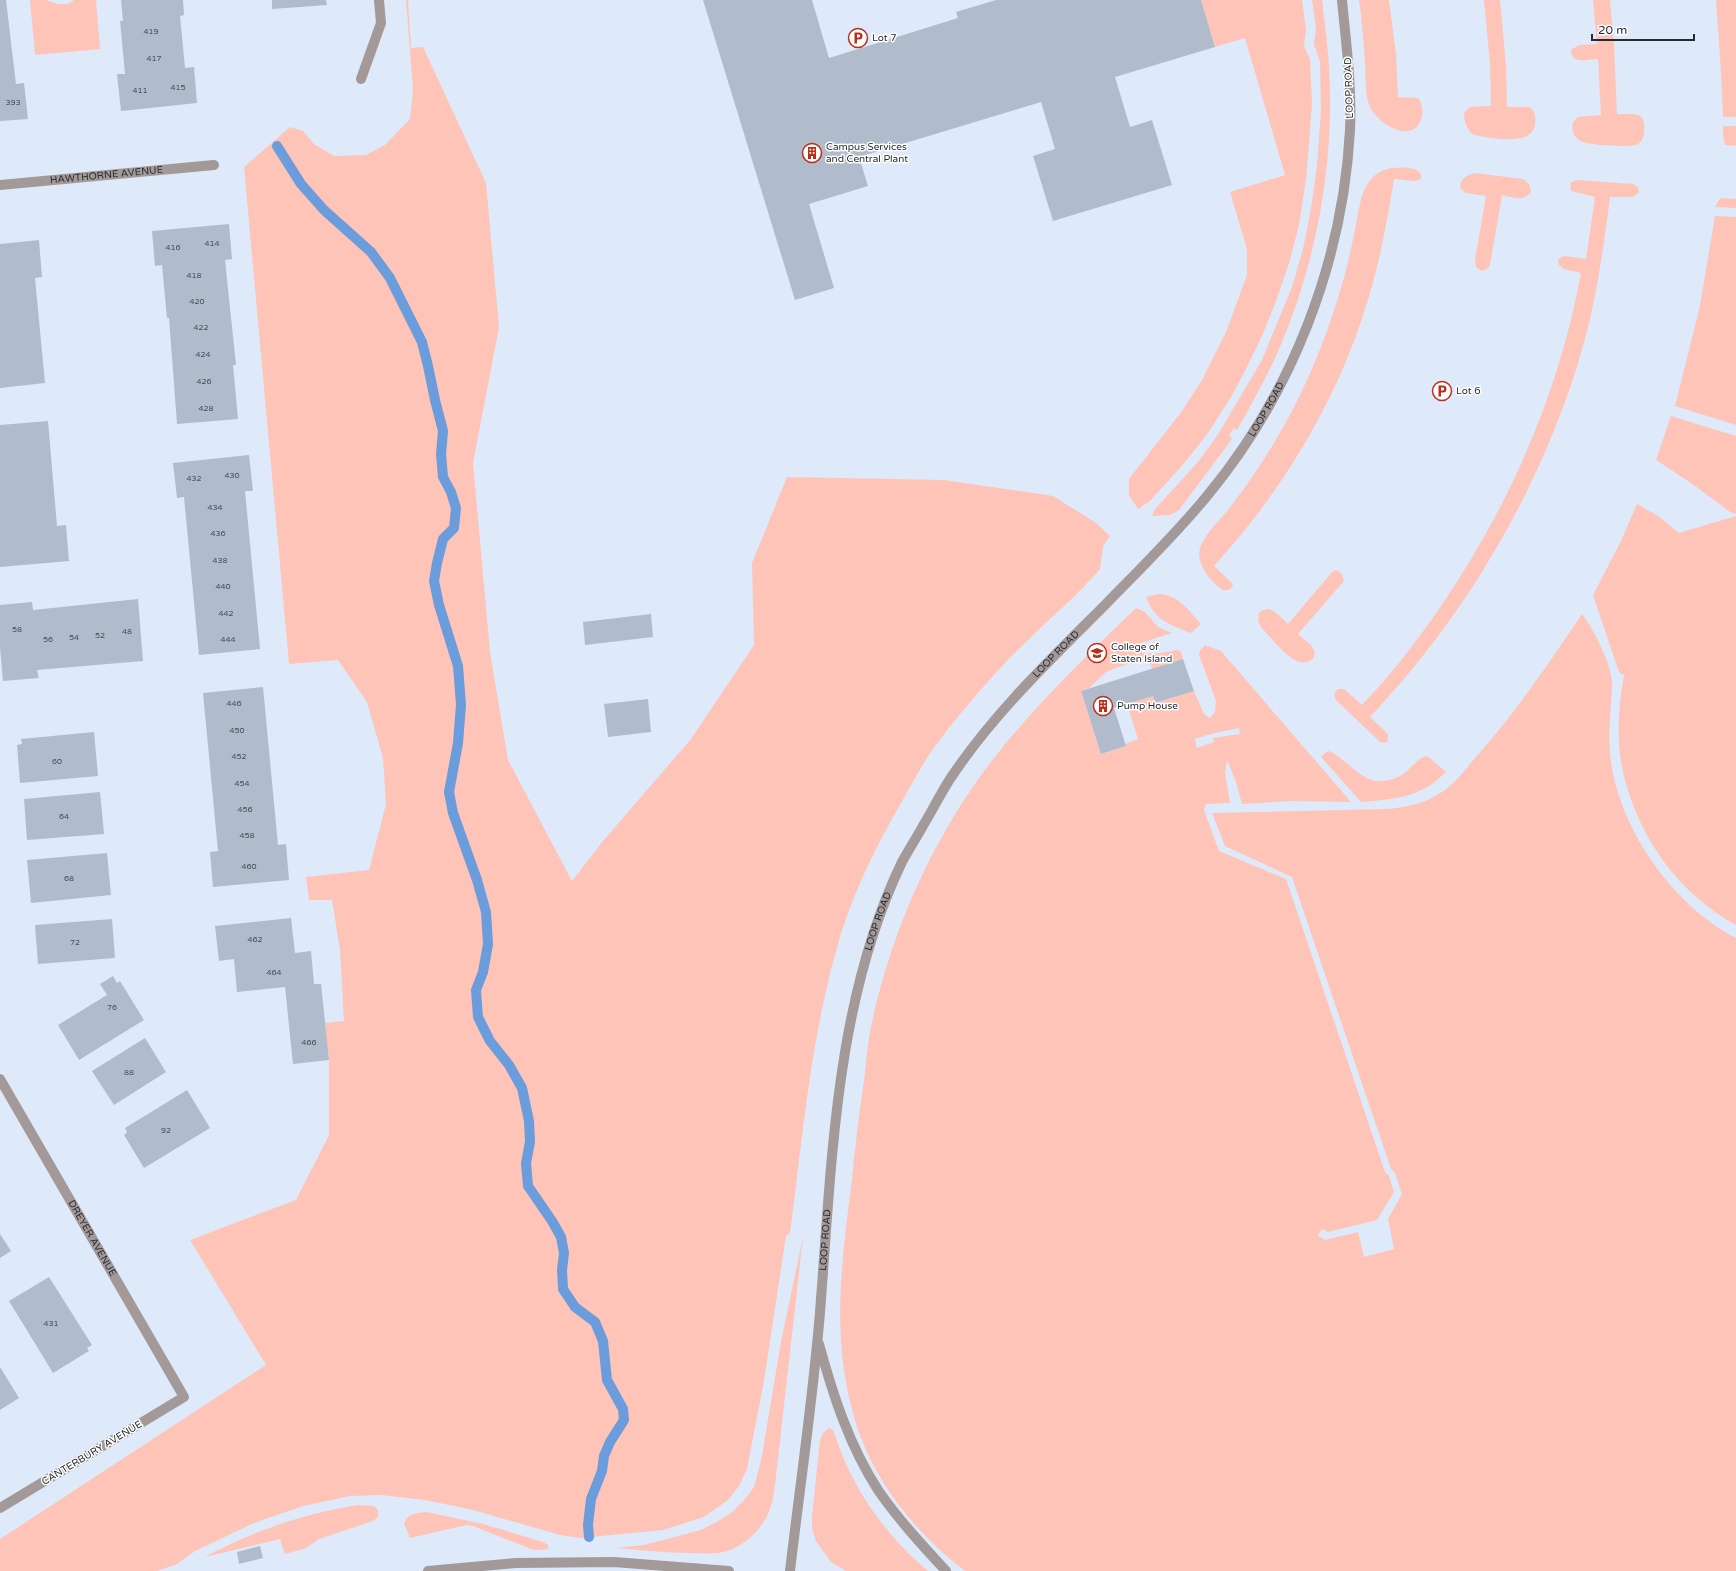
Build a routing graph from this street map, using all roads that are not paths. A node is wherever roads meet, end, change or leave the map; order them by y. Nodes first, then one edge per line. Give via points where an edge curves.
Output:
1 (379, 0) edge
2 (1342, 0) edge
3 (361, 78) dead end
4 (214, 165) dead end
5 (0, 185) edge
6 (0, 1079) edge
7 (817, 1340) junction
8 (184, 1397) joint
9 (0, 1508) edge
10 (428, 1571) edge
11 (729, 1571) edge
12 (790, 1571) edge
13 (946, 1571) edge

1 - 3 street via 381,23
2 - 7 street, LOOP ROAD via 1349,66 1350,126 1342,202 1329,262 1304,334 1278,388 1245,445 1207,496 1046,663 950,778 903,861 875,928 853,1009 838,1092
4 - 5 street, HAWTHORNE AVENUE
6 - 8 street, DREYER AVENUE
7 - 12 street, LOOP ROAD
7 - 13 street, LOOP ROAD via 834,1397 849,1435 878,1489 911,1534
8 - 9 street, CANTERBURY AVENUE
10 - 11 street via 516,1563 614,1562

